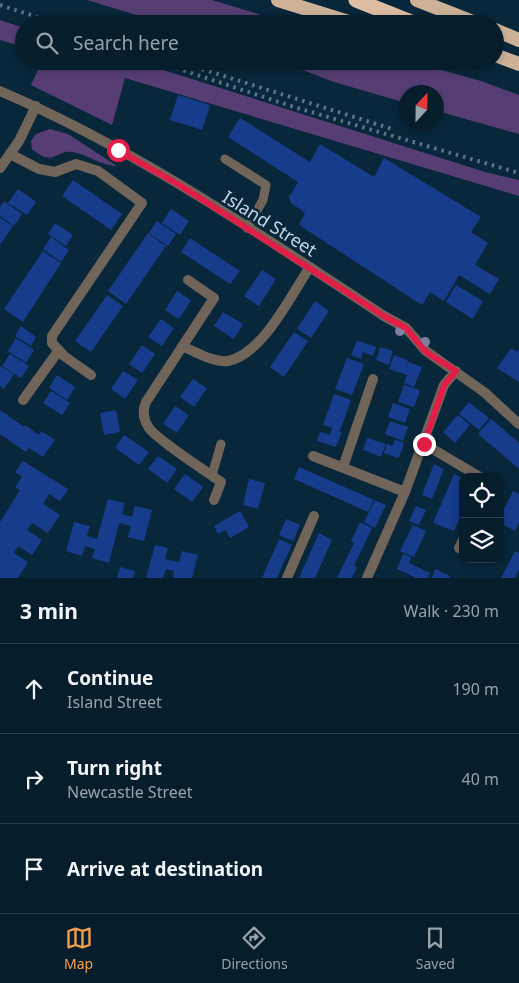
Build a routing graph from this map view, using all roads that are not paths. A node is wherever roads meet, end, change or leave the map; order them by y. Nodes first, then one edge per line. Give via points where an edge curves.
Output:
1 (278, 0) edge
2 (356, 0) edge
3 (417, 0) edge
4 (326, 15) edge
5 (394, 15) edge
6 (455, 15) edge
7 (504, 34) edge
8 (519, 40) edge
9 (504, 58) edge
10 (519, 64) edge
11 (0, 91) edge
12 (36, 106) junction
13 (10, 154) junction
14 (225, 159) dead end
15 (0, 168) edge
16 (247, 228) junction
17 (310, 267) junction
18 (188, 280) dead end
19 (184, 347) junction
20 (58, 350) junction
21 (456, 371) junction
22 (91, 375) dead end
23 (373, 379) dead end
24 (23, 400) dead end
25 (519, 424) edge
26 (221, 444) dead end
27 (424, 444) junction
28 (313, 456) dead end
29 (343, 467) junction
30 (473, 473) edge
31 (212, 475) junction
32 (405, 492) junction
33 (214, 500) dead end
34 (314, 516) dead end
35 (287, 578) edge
36 (367, 578) edge

1 - 4 highway
2 - 5 highway
3 - 6 highway
7 - 8 highway
9 - 10 highway
11 - 12 street, Island Street
12 - 13 street
12 - 16 street, Island Street via 132,158
13 - 15 street
13 - 20 street via 39,169 55,172 76,164 98,171 142,203 55,328 52,343
14 - 16 lane via 266,185 263,200
16 - 17 street, Island Street
17 - 19 street via 264,337 246,353 227,361
17 - 21 street, Island Street via 406,328 426,352
18 - 19 street via 214,298
19 - 31 street via 146,402 144,417 150,430
20 - 22 street
20 - 24 street
21 - 25 street, Island Street
21 - 27 street via 444,385
23 - 29 street
26 - 31 lane
27 - 30 street
27 - 32 street
28 - 29 street
29 - 32 street
31 - 33 street via 221,482
32 - 36 street
34 - 35 street

